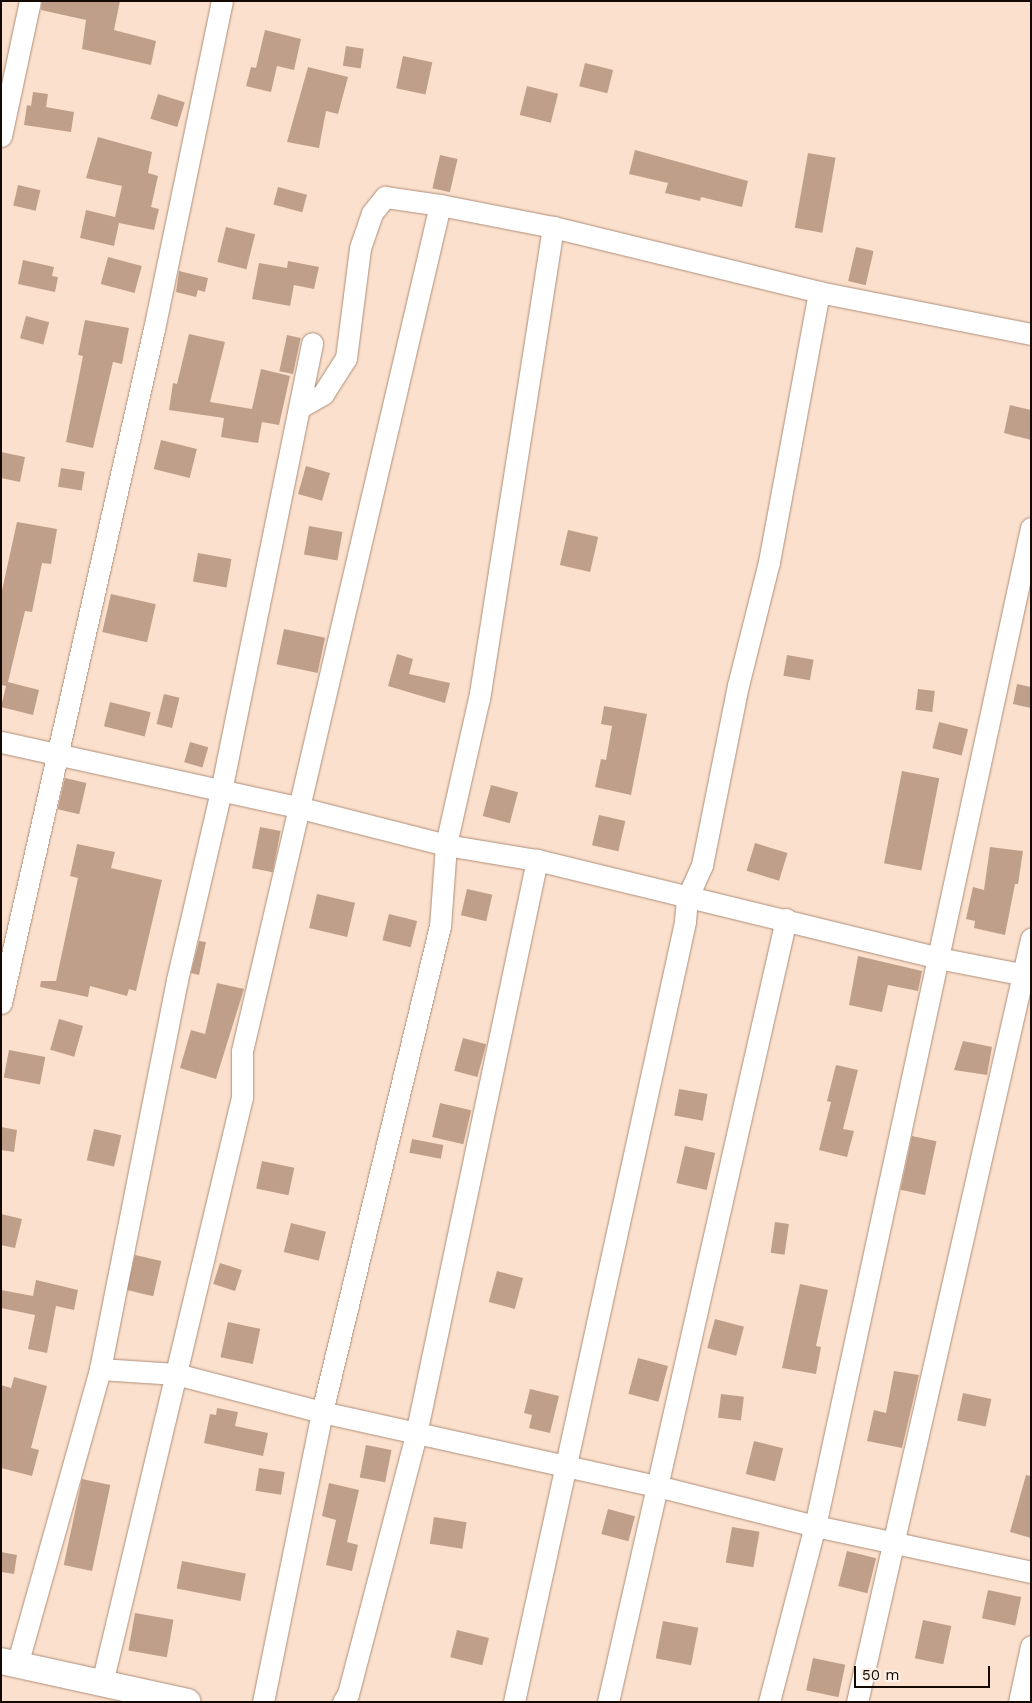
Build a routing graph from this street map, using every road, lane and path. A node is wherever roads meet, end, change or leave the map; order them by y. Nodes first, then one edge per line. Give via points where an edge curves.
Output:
1 (30, 1) edge
2 (222, 1) edge
3 (1, 136) edge
4 (440, 205) junction
5 (553, 227) junction
6 (818, 292) junction
7 (1031, 334) edge
8 (312, 343) dead end
9 (299, 408) junction
10 (1031, 528) edge
11 (1, 742) edge
12 (56, 754) junction
13 (221, 791) junction
14 (297, 807) junction
15 (446, 845) junction
16 (537, 860) junction
17 (687, 898) junction
18 (786, 919) junction
19 (1031, 939) edge
20 (938, 958) junction
21 (1026, 975) edge
22 (1, 1003) edge
23 (100, 1369) junction
24 (176, 1374) junction
25 (322, 1412) junction
26 (416, 1434) junction
27 (565, 1466) junction
28 (657, 1486) junction
29 (815, 1526) junction
30 (893, 1543) junction
31 (1031, 1572) edge
32 (1031, 1646) edge
33 (9, 1663) edge
34 (102, 1683) junction
35 (188, 1702) edge
36 (263, 1702) edge
37 (343, 1702) edge
38 (514, 1702) edge
39 (608, 1702) edge
40 (769, 1702) edge
41 (857, 1702) edge
42 (1019, 1702) edge

1 - 3 street
2 - 12 street via 154,329
4 - 5 street
4 - 9 street via 385,197 372,212 360,248 346,358 323,394
4 - 14 street
5 - 6 street
5 - 15 street via 478,698
6 - 7 street
6 - 17 street via 769,562 738,685 702,865
8 - 9 street
9 - 13 street
10 - 20 street
11 - 12 street
12 - 13 street
12 - 22 street
13 - 14 street
13 - 23 street via 177,980
14 - 15 street
14 - 24 street via 242,1051 242,1097
15 - 16 street
15 - 25 street via 440,926
16 - 17 street
16 - 26 street
17 - 18 street
17 - 27 street via 685,922
18 - 20 street
18 - 28 street
19 - 21 street
20 - 21 street
20 - 29 street
21 - 30 street
23 - 24 street
23 - 33 street
24 - 25 street
24 - 34 street
25 - 26 street
25 - 36 street
26 - 27 street
26 - 37 street via 348,1694
27 - 28 street
27 - 38 street
28 - 29 street
28 - 39 street
29 - 30 street
29 - 40 street
30 - 31 street
30 - 41 street
32 - 42 street
33 - 34 street
34 - 35 street

